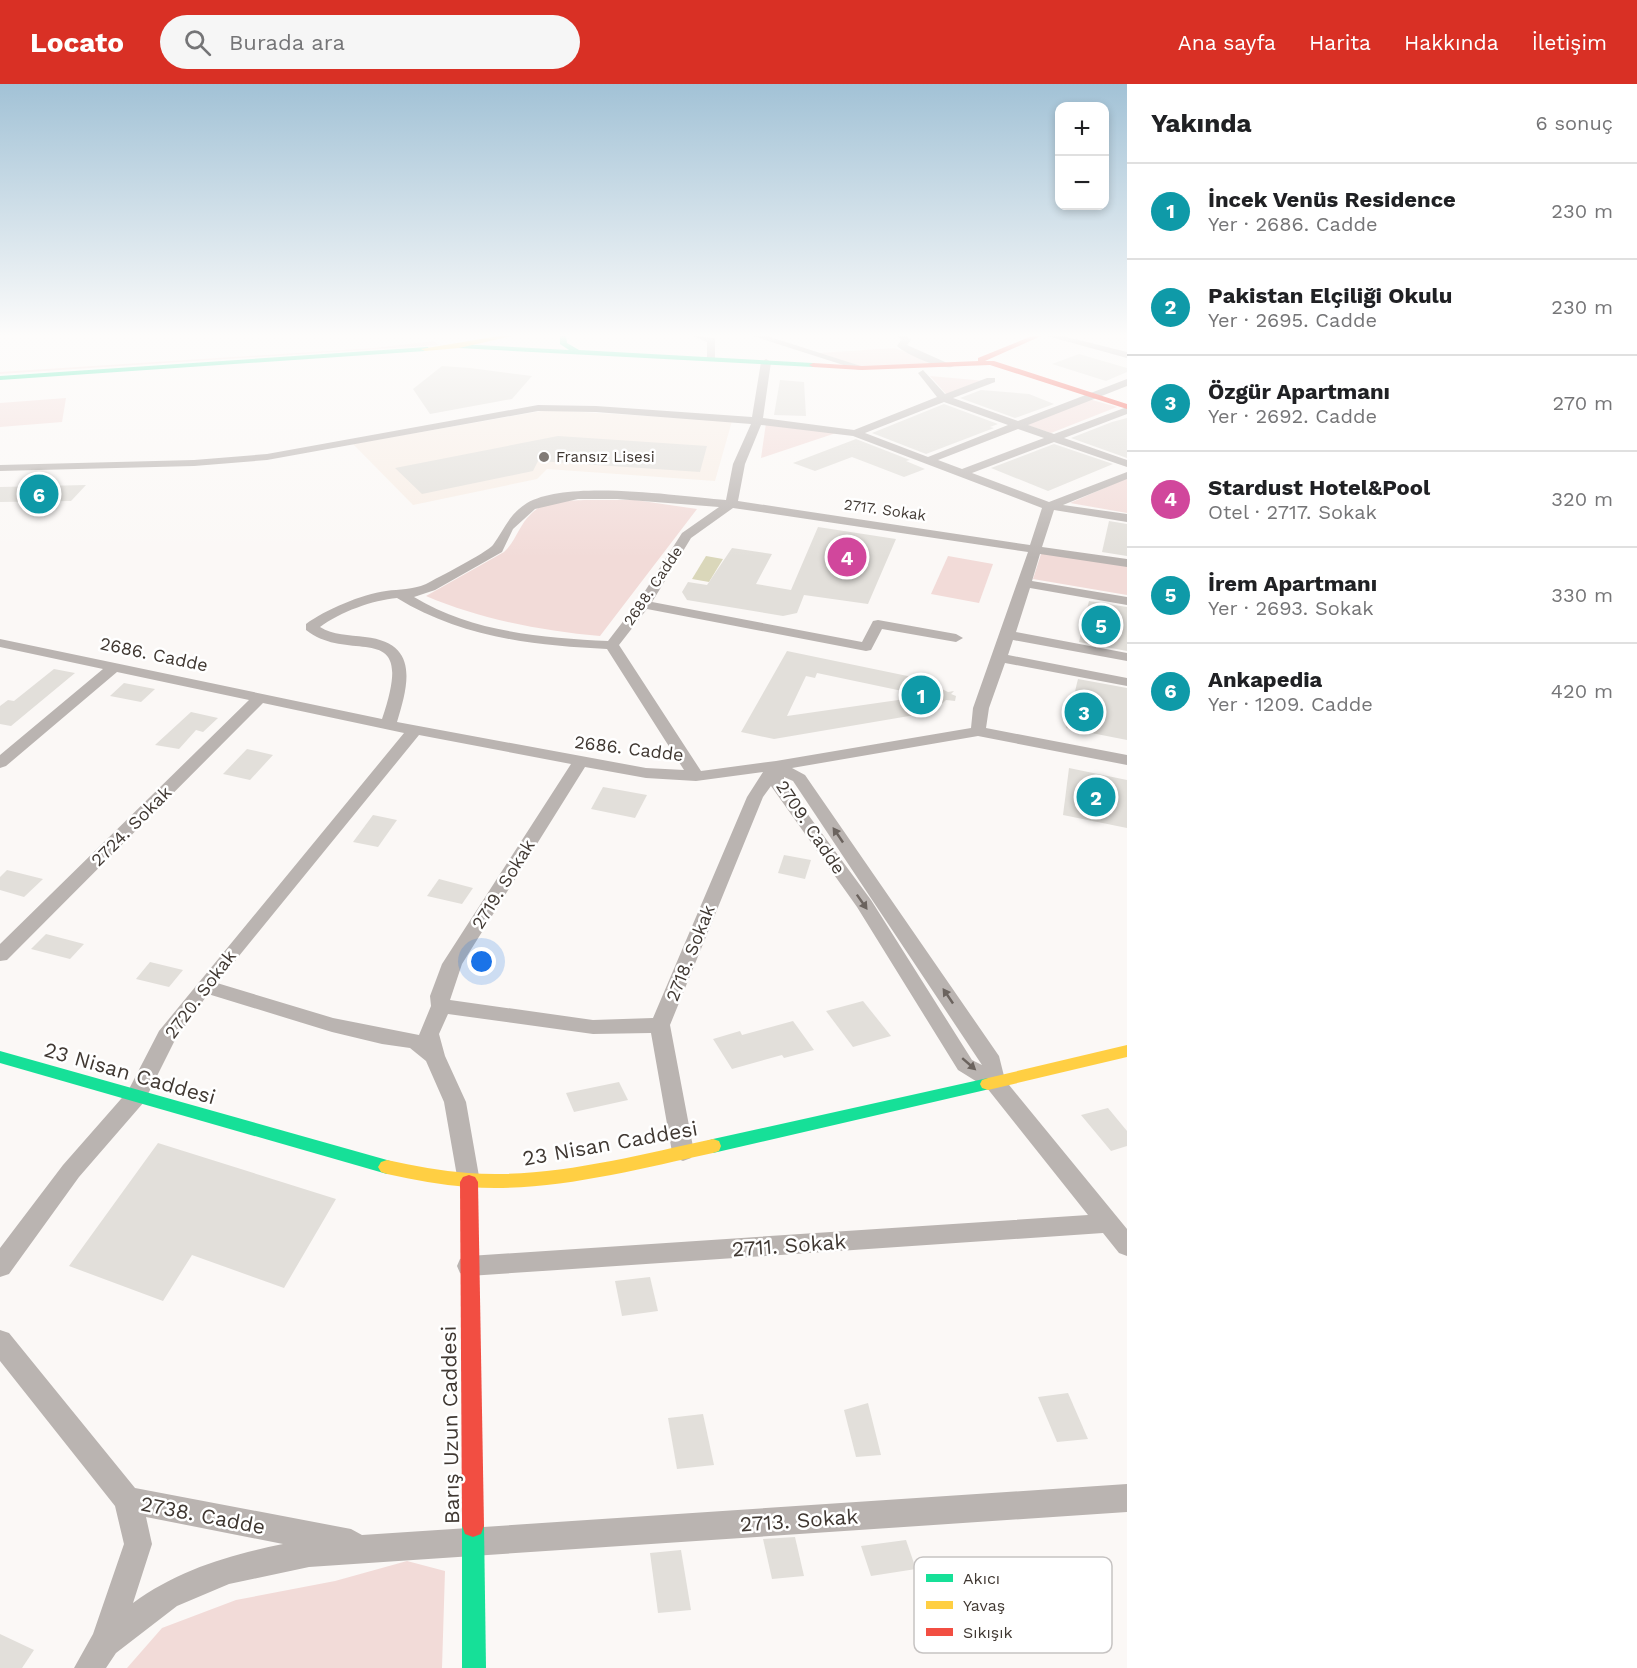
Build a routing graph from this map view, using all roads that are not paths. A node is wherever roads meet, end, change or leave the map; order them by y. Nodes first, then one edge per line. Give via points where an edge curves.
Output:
1 (527, 410) edge
2 (620, 410) edge
3 (759, 410) edge
4 (910, 410) edge
5 (971, 410) edge
6 (1055, 410) edge
7 (1122, 410) edge
8 (757, 421) junction
9 (1013, 426) junction
10 (855, 433) junction
11 (1049, 439) junction
12 (929, 460) junction
13 (1127, 464) edge
14 (0, 468) edge
15 (962, 473) junction
16 (1127, 473) edge
17 (731, 504) junction
18 (1049, 506) junction
19 (1127, 518) edge
20 (1034, 549) junction
21 (1127, 563) edge
22 (1023, 584) junction
23 (400, 594) junction
24 (1127, 601) edge
25 (644, 604) junction
26 (1008, 635) junction
27 (956, 638) dead end
28 (0, 643) edge
29 (612, 645) junction
30 (1127, 657) edge
31 (999, 658) junction
32 (116, 666) junction
33 (1127, 682) edge
34 (261, 697) junction
35 (388, 725) junction
36 (415, 730) junction
37 (978, 731) junction
38 (1127, 760) edge
39 (580, 762) junction
40 (0, 763) edge
41 (776, 766) junction
42 (696, 776) junction
43 (3, 949) edge
44 (204, 986) junction
45 (441, 1006) junction
46 (660, 1025) junction
47 (1127, 1051) edge
48 (435, 1056) junction
49 (0, 1057) edge
50 (995, 1082) junction
51 (136, 1096) junction
52 (683, 1152) junction
53 (469, 1182) junction
54 (1108, 1223) junction
55 (1127, 1246) edge
56 (469, 1266) junction
57 (0, 1267) edge
58 (0, 1341) edge
59 (1127, 1498) edge
60 (127, 1500) junction
61 (472, 1542) junction
62 (374, 1547) junction
63 (105, 1642) junction
64 (89, 1668) edge
65 (474, 1668) edge

1 - 14 street via 267,457 194,464
2 - 8 street
3 - 8 street
4 - 10 street
5 - 9 street
6 - 9 street
7 - 11 street
8 - 10 street
8 - 17 street via 739,464
9 - 11 street
9 - 12 street
10 - 12 street
11 - 13 street
11 - 15 street
11 - 16 street
12 - 15 street
15 - 18 street
16 - 18 street
17 - 20 street, 2717. Sokak
17 - 23 street, 2717. Sokak via 617,495 547,500 516,517 497,549 430,587
17 - 25 street, 2688. Cadde via 686,536
18 - 19 street
18 - 20 street
20 - 21 street, 2717. Sokak
20 - 22 street
22 - 24 street
22 - 26 street
23 - 29 street via 413,603 483,629 532,639
23 - 35 street, 2717. Sokak via 385,595 326,616 311,627 319,635 378,644 395,654 401,667 400,682
25 - 27 street via 866,647 878,624
25 - 29 street, 2688. Cadde
26 - 30 street
26 - 31 street
28 - 32 street, 2686. Cadde
29 - 42 street, 2688. Cadde
31 - 33 street
31 - 37 street via 981,708
32 - 34 street, 2686. Cadde
32 - 40 street
34 - 35 street, 2686. Cadde
34 - 43 street, 2724. Sokak
35 - 36 street, 2686. Cadde
36 - 39 street, 2686. Cadde
36 - 44 street, 2720. Sokak
37 - 38 street
37 - 41 street, 2686. Cadde
39 - 42 street, 2686. Cadde via 646,773
39 - 45 street, 2719. Sokak via 452,964 440,996
41 - 42 street, 2686. Cadde
41 - 46 street, 2718. Sokak via 755,797
41 - 50 street, 2709. Cadde via 776,782 864,904 965,1065
44 - 48 street via 332,1025 415,1041
44 - 51 street, 2720. Sokak via 166,1036
45 - 46 street via 592,1027
45 - 48 street, 2719. Sokak via 429,1034
46 - 52 street, 2718. Sokak
47 - 50 main road, 23 Nisan Caddesi
48 - 53 street, 2719. Sokak via 455,1102
49 - 51 main road, 23 Nisan Caddesi
50 - 52 main road, 23 Nisan Caddesi
50 - 54 street, 2709. Cadde
51 - 53 main road, 23 Nisan Caddesi via 407,1173
51 - 57 street, 2720. Sokak via 71,1171
52 - 53 main road, 23 Nisan Caddesi via 562,1178
53 - 56 main road, Barış Uzun Caddesi
54 - 55 street, 2709. Cadde
54 - 56 street, 2711. Sokak
56 - 61 main road, Barış Uzun Caddesi
58 - 60 street, 2738. Cadde
59 - 61 street, 2713. Sokak
60 - 62 street, 2738. Cadde
60 - 63 street via 138,1544
61 - 62 street, 2738. Cadde
61 - 65 main road, Barış Uzun Caddesi
62 - 63 street, 2738. Cadde via 309,1553 228,1570 167,1596
63 - 64 street

